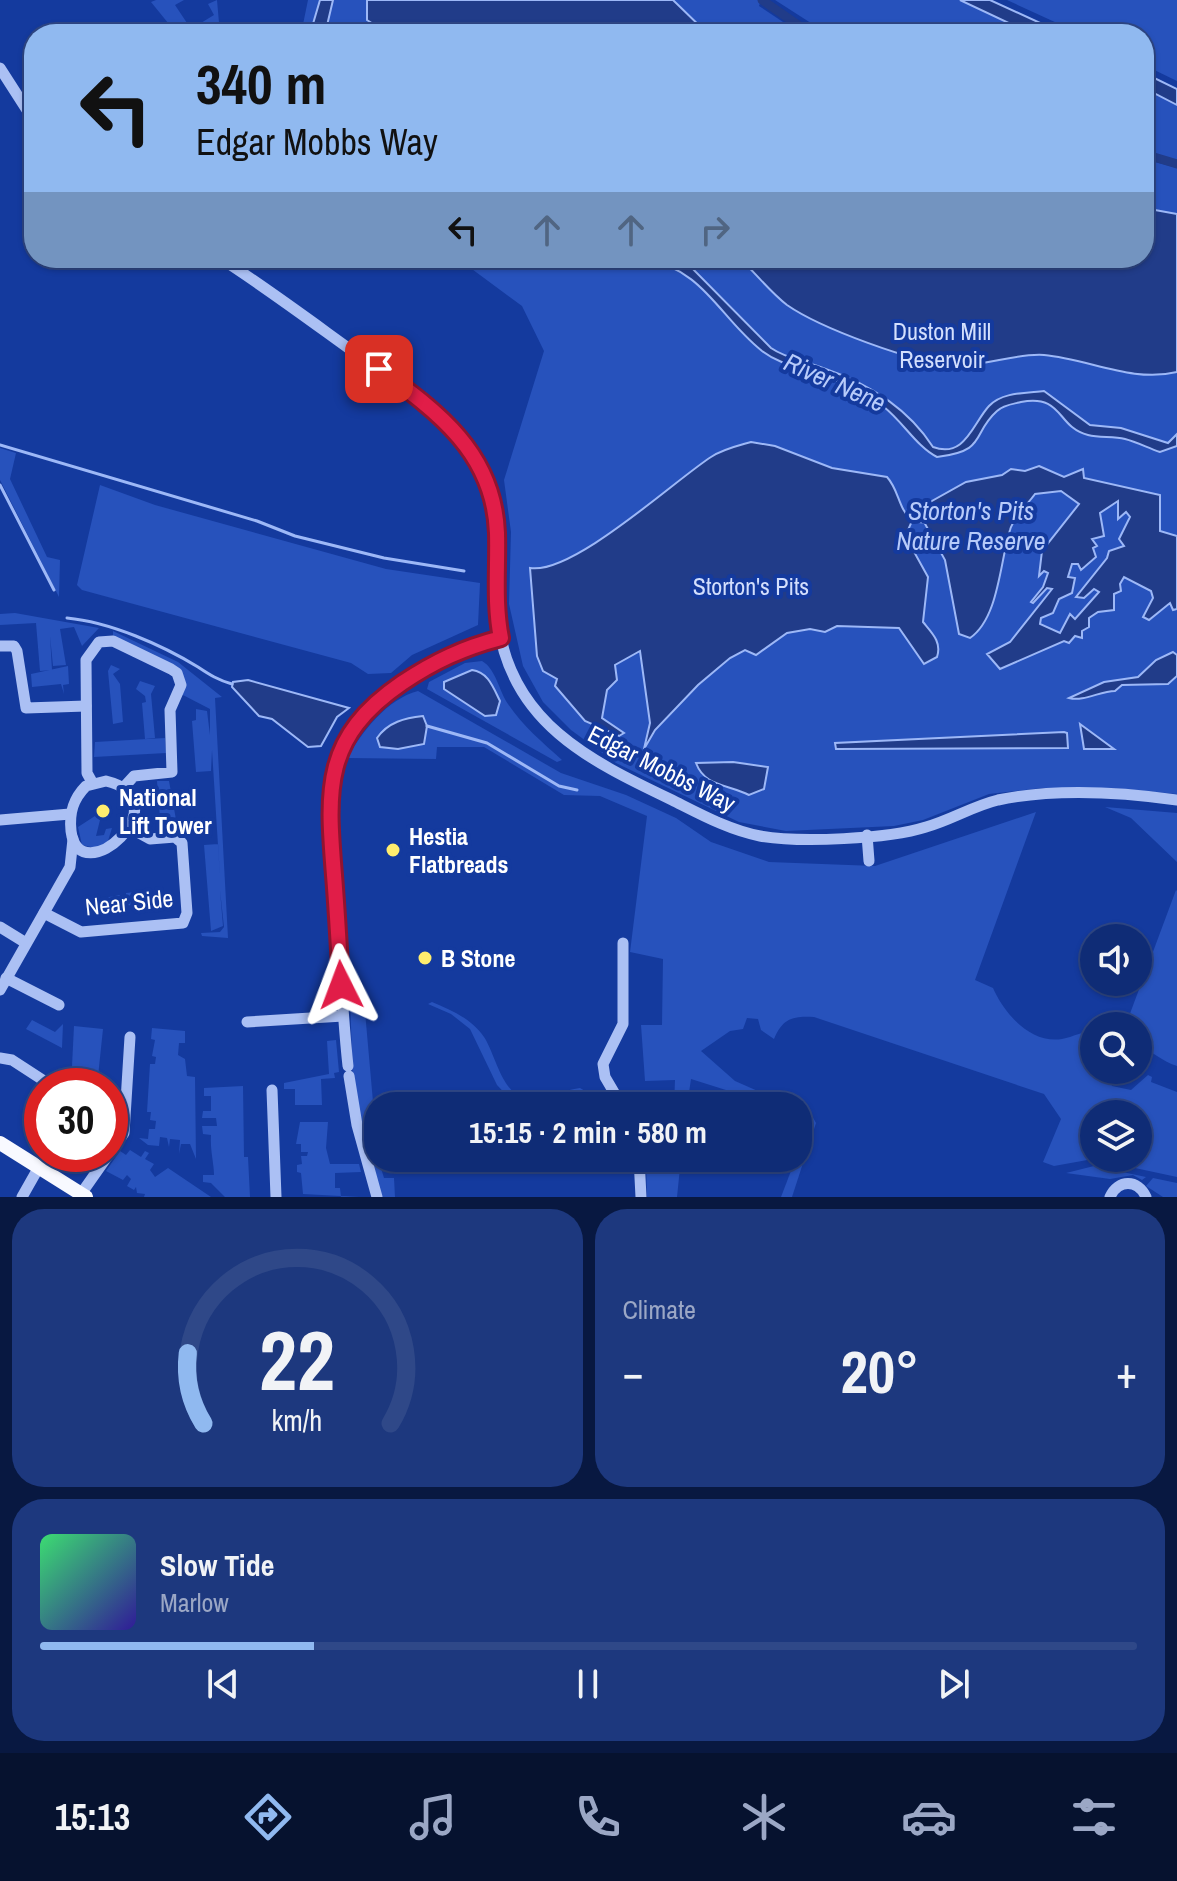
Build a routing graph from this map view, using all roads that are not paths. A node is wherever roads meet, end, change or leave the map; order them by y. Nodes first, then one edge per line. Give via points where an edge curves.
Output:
1 (0, 68) edge
2 (24, 105) edge
3 (234, 268) edge
4 (501, 638) junction
5 (0, 646) edge
6 (86, 706) junction
7 (92, 782) junction
8 (123, 788) junction
9 (1177, 800) edge
10 (70, 814) junction
11 (0, 820) edge
12 (130, 828) junction
13 (867, 835) junction
14 (73, 839) junction
15 (95, 853) junction
16 (869, 861) dead end
17 (70, 865) junction
18 (44, 913) junction
19 (0, 927) edge
20 (26, 943) junction
21 (623, 943) dead end
22 (6, 978) junction
23 (0, 990) edge
24 (59, 1005) dead end
25 (343, 1016) junction
26 (247, 1022) dead end
27 (130, 1037) dead end
28 (0, 1058) edge
29 (24, 1068) edge
30 (128, 1069) edge
31 (272, 1090) dead end
32 (614, 1092) edge
33 (0, 1143) edge
34 (24, 1158) edge
35 (36, 1172) edge
36 (47, 1172) edge
37 (99, 1172) edge
38 (640, 1172) edge
39 (1147, 1195) edge
40 (84, 1196) edge
41 (22, 1197) edge
42 (276, 1197) edge
43 (377, 1197) edge
44 (641, 1197) edge
45 (1110, 1197) edge

1 - 2 street
3 - 4 street, Edgar Mobbs Way via 426,403 464,440 482,470 496,513
4 - 13 street, Edgar Mobbs Way via 515,677 539,715 573,748 602,766 718,823 752,834 787,839
4 - 25 street via 441,657 385,695 362,716 341,748 329,810
5 - 6 street via 17,651 26,708
6 - 7 street via 87,773
6 - 8 street via 86,660 99,642 113,641 171,669 180,679 170,710 172,772 134,776
7 - 8 street
7 - 10 street
8 - 12 street via 133,807
9 - 13 street, Edgar Mobbs Way via 1104,794 1019,797 986,803 916,830
10 - 11 street
10 - 14 street
12 - 15 street via 116,844
12 - 18 street, Near Side via 150,839 175,837 182,843 187,913 183,923 81,932
13 - 16 street
14 - 15 street via 81,849
14 - 17 street
15 - 17 street
17 - 18 street
18 - 20 street
19 - 20 street
20 - 22 street
21 - 32 street via 623,1024 603,1064
22 - 23 street
22 - 24 street
25 - 26 street
25 - 43 street via 357,1125
27 - 30 street
28 - 29 street
31 - 42 street
33 - 34 main road
35 - 41 street
36 - 40 main road
37 - 40 street
38 - 44 street
39 - 45 street via 1133,1184 1121,1184

